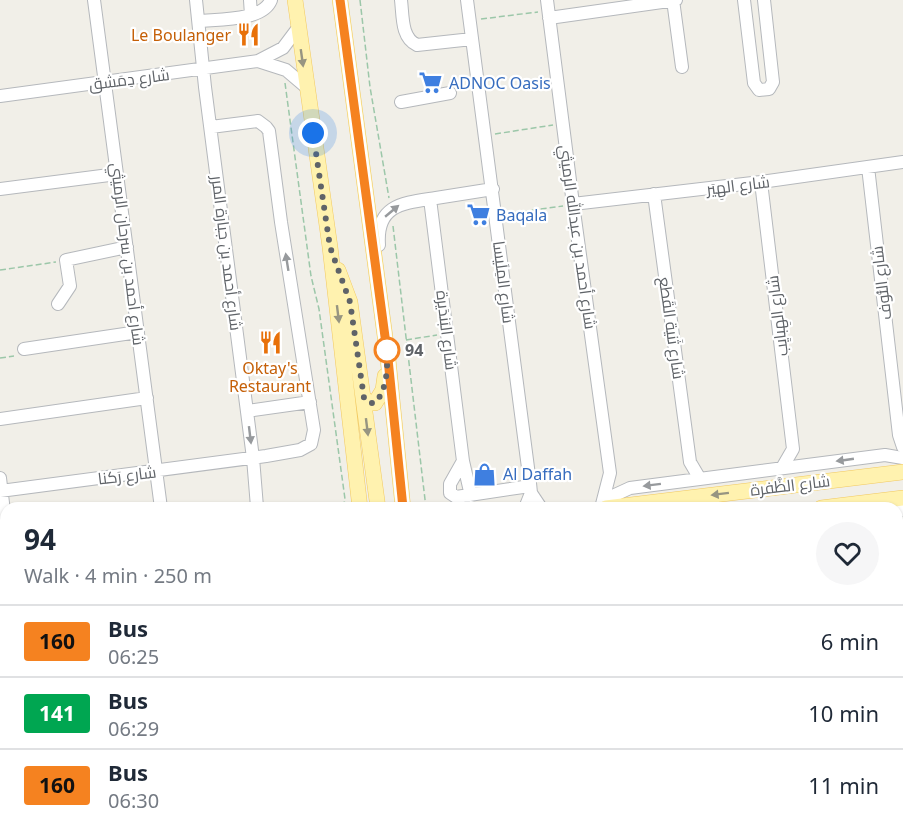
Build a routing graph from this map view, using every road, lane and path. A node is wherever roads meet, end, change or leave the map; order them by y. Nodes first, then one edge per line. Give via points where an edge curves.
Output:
1 (94, 0) edge
2 (196, 0) edge
3 (249, 0) edge
4 (271, 0) edge
5 (295, 0) edge
6 (340, 0) edge
7 (360, 0) edge
8 (401, 0) edge
9 (467, 0) edge
10 (675, 0) edge
11 (744, 0) edge
12 (764, 0) edge
13 (548, 10) edge
14 (251, 15) junction
15 (470, 20) junction
16 (199, 21) junction
17 (298, 28) junction
18 (472, 39) junction
19 (258, 61) junction
20 (272, 66) junction
21 (682, 67) dead end
22 (203, 70) junction
23 (105, 82) junction
24 (306, 87) junction
25 (450, 93) dead end
26 (0, 96) edge
27 (401, 102) dead end
28 (562, 123) junction
29 (211, 127) junction
30 (485, 135) junction
31 (903, 162) edge
32 (868, 167) junction
33 (117, 174) junction
34 (761, 182) junction
35 (0, 189) edge
36 (493, 189) junction
37 (654, 194) junction
38 (430, 199) junction
39 (573, 204) junction
40 (391, 210) junction
41 (496, 215) junction
42 (330, 247) junction
43 (127, 248) junction
44 (66, 260) junction
45 (0, 270) edge
46 (58, 304) dead end
47 (381, 306) junction
48 (138, 332) junction
49 (448, 334) junction
50 (405, 340) junction
51 (24, 349) joint
52 (0, 358) edge
53 (388, 359) junction
54 (147, 398) junction
55 (364, 398) junction
56 (310, 402) junction
57 (247, 411) junction
58 (0, 419) edge
59 (901, 441) edge
60 (793, 449) junction
61 (885, 455) junction
62 (253, 458) junction
63 (903, 458) edge
64 (463, 461) junction
65 (690, 462) junction
66 (811, 465) junction
67 (782, 468) junction
68 (156, 472) junction
69 (903, 472) edge
70 (610, 473) junction
71 (0, 478) edge
72 (400, 479) junction
73 (700, 479) junction
74 (676, 482) junction
75 (630, 488) junction
76 (530, 489) junction
77 (1, 491) edge
78 (471, 496) junction
79 (160, 502) edge
80 (257, 502) edge
81 (344, 502) edge
82 (358, 502) edge
83 (377, 502) edge
84 (402, 502) edge
85 (413, 502) edge
86 (425, 502) edge
87 (527, 502) edge
88 (538, 502) edge
89 (605, 502) edge
90 (610, 502) edge
91 (639, 502) edge

1 - 23 street, شارع أحمد بن سرحان الرميثي
2 - 16 street, شارع أحمد بن جبارة المرر
3 - 14 street
4 - 14 street via 264,10
5 - 17 main road
6 - 47 main road
7 - 40 path
8 - 18 street via 410,42 417,45
9 - 15 street, شارع المِلَيسا
10 - 13 street
10 - 21 street
11 - 12 street via 754,83 764,91 773,82
13 - 15 path
13 - 28 street, شارع أحمد بن عبدالله الرميثي
14 - 16 street
15 - 18 street, شارع المِلَيسا
16 - 22 street, شارع أحمد بن جبارة المرر
17 - 19 street, شارع دِمَشق via 283,48
17 -> 24 main road
18 - 30 street, شارع المِلَيسا
19 - 20 street, شارع دِمَشق
19 - 22 street, شارع دِمَشق
20 - 24 street, شارع دِمَشق via 289,72
20 - 81 path via 275,74 284,77
22 - 23 street, شارع دِمَشق
22 - 29 street, شارع أحمد بن جبارة المرر
23 - 26 street, شارع دِمَشق
23 - 33 street, شارع أحمد بن سرحان الرميثي
24 - 42 main road
25 - 27 street
28 - 30 path
28 - 39 street, شارع أحمد بن عبدالله الرميثي
56 -> 29 street via 268,131 258,122
29 - 57 street, شارع أحمد بن جبارة المرر
30 - 36 street, شارع المِلَيسا
31 - 32 street, شارع الهِيَر
32 - 34 street, شارع الهِيَر
32 - 59 street, شارع النُّوف
33 - 35 street
33 - 43 street, شارع أحمد بن سرحان الرميثي
34 - 37 street, شارع الهِيَر
34 - 60 street, شارع الهِبايِب
36 - 38 street
36 - 41 street, شارع المِلَيسا
37 - 39 street, شارع الهِيَر
37 - 65 street, شارع ثَنية القَطع
38 - 40 street via 401,204
38 - 49 street, شارع البَندَيرة
39 - 41 path
39 - 70 street, شارع أحمد بن عبدالله الرميثي
40 - 47 street via 378,232
40 - 50 path
41 - 76 street, شارع المِلَيسا
42 - 55 main road via 350,302
42 -> 82 main road
43 - 44 street
43 - 48 street, شارع أحمد بن سرحان الرميثي
44 - 45 path
44 - 46 street via 70,286
47 - 53 main road
48 - 51 street
48 - 54 street, شارع أحمد بن سرحان الرميثي
49 - 50 path
49 - 64 street, شارع البَندَيرة
50 - 86 path
51 - 52 path via 16,356
53 - 55 main road via 379,398 369,403
53 - 72 main road
54 - 58 street
54 - 68 street, شارع أحمد بن سرحان الرميثي
55 -> 83 main road
56 - 57 street
56 - 62 street, شارع رَكنا via 315,430 311,444 300,450
57 -> 62 street, شارع أحمد بن جبارة المرر
59 - 61 street, شارع النُّوف
60 - 66 street
60 - 67 street
61 - 63 street
61 -> 66 street
62 - 68 street, شارع رَكنا
62 - 80 street, شارع أحمد بن جبارة المرر
64 - 78 street, شارع البَندَيرة
64 - 78 street via 449,489 452,496
65 - 73 street, شارع ثَنية القَطع
65 - 74 street
66 - 67 street
67 - 73 street
68 - 77 street, شارع رَكنا
68 - 79 street, شارع أحمد بن سرحان الرميثي
69 -> 91 main road, شارع الظَّفرة
70 - 75 street
70 - 89 street, شارع أحمد بن عبدالله الرميثي
71 - 77 street
72 - 84 main road
72 - 85 main road
73 - 74 street
74 -> 75 street
75 - 90 street
76 - 78 street
76 - 87 street, شارع المِلَيسا
76 - 88 street, شارع المِلَيسا

